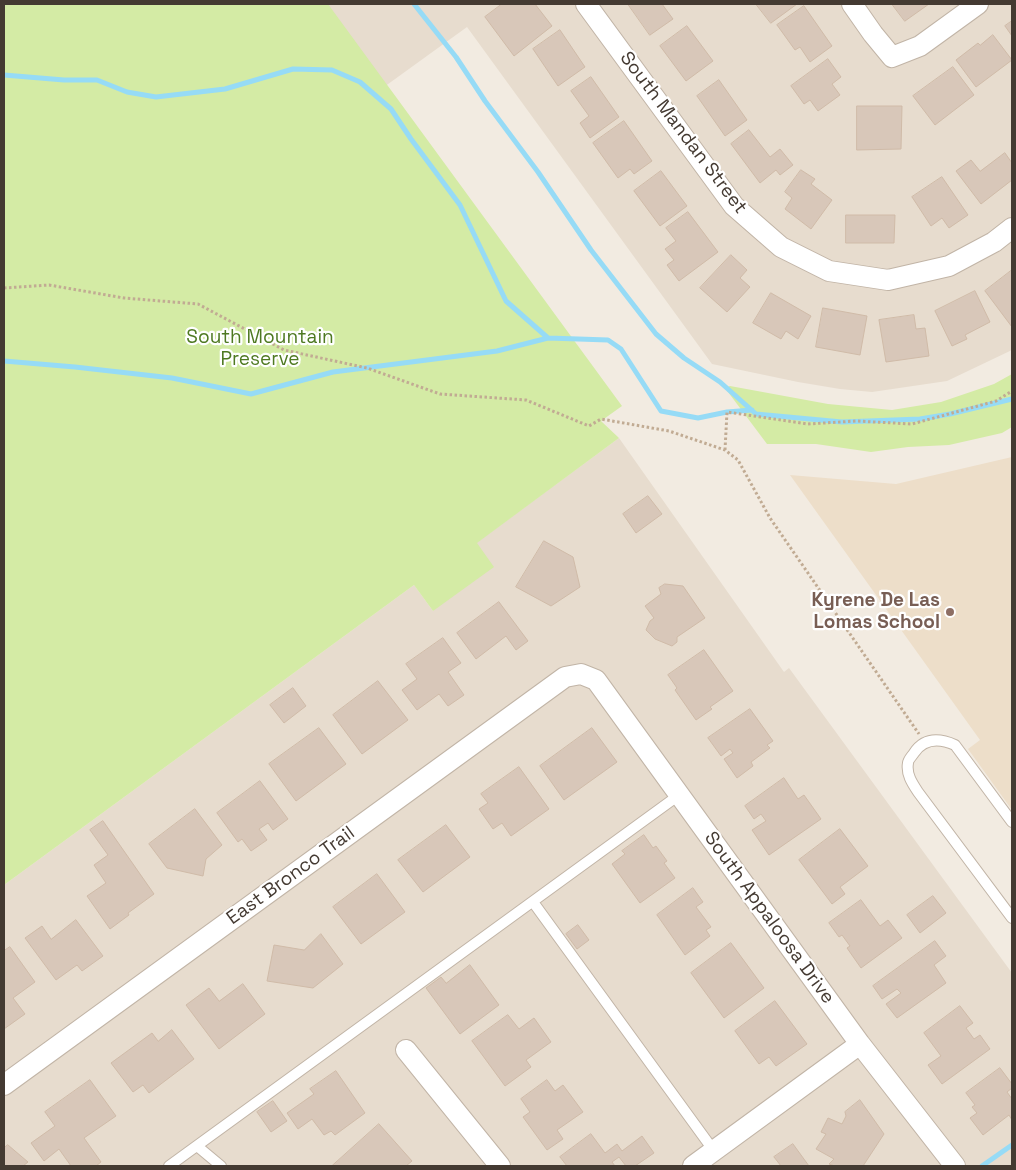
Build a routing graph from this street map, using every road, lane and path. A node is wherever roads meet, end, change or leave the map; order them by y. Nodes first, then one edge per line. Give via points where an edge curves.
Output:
1 (586, 4) edge
2 (852, 4) edge
3 (978, 4) edge
4 (1012, 228) edge
5 (4, 288) edge
6 (1012, 391) edge
7 (725, 450) junction
8 (581, 674) joint
9 (925, 742) junction
10 (679, 795) junction
11 (1012, 822) edge
12 (533, 902) junction
13 (1012, 918) edge
14 (860, 1044) junction
15 (406, 1050) dead end
16 (4, 1086) edge
17 (197, 1146) junction
18 (714, 1151) junction
19 (169, 1166) edge
20 (221, 1166) edge
21 (500, 1166) edge
22 (693, 1166) edge
23 (955, 1166) edge

1 - 4 street, South Mandan Street via 734,206 781,248 829,271 888,280 950,266 994,242
2 - 3 street via 892,57 920,46
5 - 7 path via 49,285 124,298 198,304 284,350 367,368 440,394 526,400 589,426 601,418 670,431
6 - 7 path via 996,401 912,424 856,421 808,424 727,412
7 - 9 path via 738,460 770,518
8 - 10 street, South Appaloosa Drive via 596,680
8 - 16 street, East Bronco Trail via 565,677
9 - 11 lane via 946,741 955,746
9 - 13 lane via 908,762 910,779
10 - 12 lane
10 - 14 street, South Appaloosa Drive
12 - 17 lane
12 - 18 lane
14 - 18 street
14 - 23 street, South Appaloosa Drive
15 - 21 street
17 - 19 lane
17 - 20 lane
18 - 22 street

